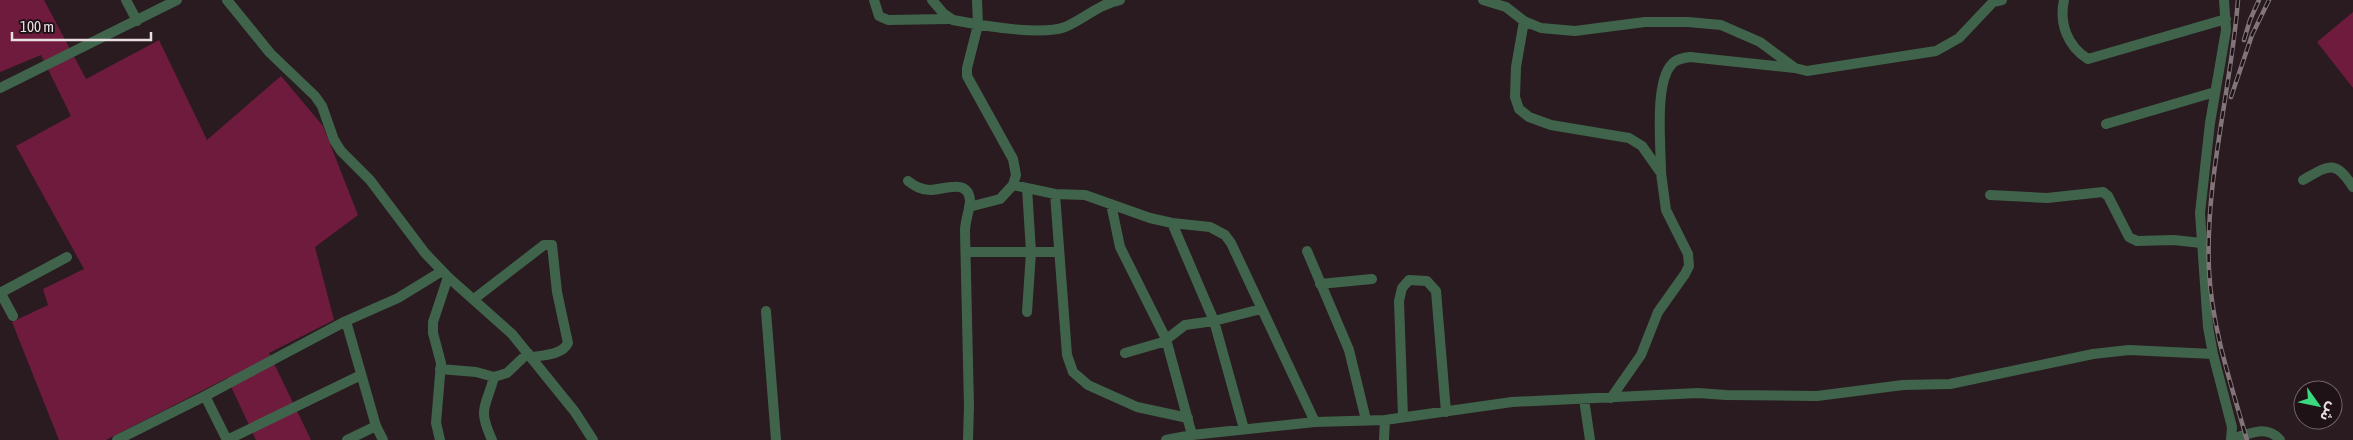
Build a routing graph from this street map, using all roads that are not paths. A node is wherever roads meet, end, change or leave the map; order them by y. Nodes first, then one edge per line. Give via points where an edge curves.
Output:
1 (126, 0) edge
2 (177, 0) edge
3 (227, 0) edge
4 (874, 0) edge
5 (932, 0) edge
6 (977, 0) edge
7 (1120, 0) edge
8 (1483, 0) edge
9 (2002, 0) edge
10 (2064, 0) edge
11 (2224, 0) edge
12 (948, 19) junction
13 (2226, 20) junction
14 (137, 21) junction
15 (1524, 21) junction
16 (978, 24) junction
17 (1795, 68) junction
18 (0, 88) edge
19 (2215, 92) junction
20 (2106, 124) dead end
21 (1661, 173) junction
22 (2303, 180) dead end
23 (908, 181) dead end
24 (1013, 185) junction
25 (2353, 187) edge
26 (1028, 188) junction
27 (1055, 194) junction
28 (1990, 196) dead end
29 (1111, 204) junction
30 (969, 207) junction
31 (1172, 223) junction
32 (2201, 243) junction
33 (1307, 251) dead end
34 (967, 252) junction
35 (1031, 252) junction
36 (1058, 252) junction
37 (67, 257) dead end
38 (445, 274) junction
39 (1372, 279) dead end
40 (1320, 284) junction
41 (0, 293) edge
42 (474, 299) junction
43 (1261, 308) junction
44 (766, 311) dead end
45 (1027, 312) dead end
46 (13, 316) dead end
47 (346, 321) junction
48 (1214, 321) junction
49 (1166, 339) junction
50 (1126, 353) dead end
51 (2213, 354) junction
52 (530, 355) junction
53 (440, 369) junction
54 (362, 375) junction
55 (494, 377) junction
56 (205, 396) junction
57 (1611, 398) junction
58 (1584, 399) junction
59 (1446, 412) junction
60 (1188, 418) junction
61 (1403, 418) junction
62 (1366, 420) junction
63 (1385, 420) junction
64 (1315, 422) junction
65 (376, 426) junction
66 (1244, 429) junction
67 (1192, 435) junction
68 (1223, 436) edge
69 (2232, 439) edge
70 (116, 440) edge
71 (227, 440) edge
72 (347, 440) edge
73 (384, 440) edge
74 (440, 440) edge
75 (492, 440) edge
76 (593, 440) edge
77 (776, 440) edge
78 (968, 440) edge
79 (1166, 440) edge
80 (1384, 440) edge
81 (1590, 440) edge
82 (2280, 440) edge

1 - 14 street
2 - 14 street
3 - 38 street via 270,53 315,96 341,152 370,180 425,253
4 - 12 street via 878,16 888,20
5 - 12 street
6 - 16 street
7 - 16 street via 1064,28 1044,31
8 - 15 street via 1506,7
9 - 17 street via 1992,2 1959,38 1936,51 1813,71
10 - 13 street via 2062,21 2065,35 2088,59
11 - 13 street
12 - 16 street
13 - 19 street
14 - 18 street
15 - 17 street via 1541,28 1575,31 1645,22 1721,25 1760,42
15 - 21 street via 1516,67 1515,97 1519,109 1529,117 1551,125 1629,138 1642,146
16 - 24 street via 968,76 1016,166
17 - 21 street via 1690,57 1672,63 1661,90
19 - 20 street
19 - 32 street via 2202,182
21 - 57 street via 1666,210 1684,244 1689,266 1658,312 1641,355
22 - 25 street via 2322,169 2334,167 2344,173
23 - 30 street via 923,189 961,187 969,194
24 - 26 street
24 - 30 street via 1000,199
26 - 27 street
26 - 35 street
27 - 29 street via 1075,193
27 - 36 street
28 - 32 street via 2047,198 2104,192 2135,241
29 - 31 street
29 - 49 street via 1120,247
30 - 34 street via 965,224
31 - 43 street via 1210,227 1225,235
31 - 48 street
32 - 51 street
33 - 40 street
34 - 35 street
34 - 78 street
35 - 36 street
35 - 45 street
36 - 60 street via 1067,356 1077,378 1137,407
37 - 41 street
38 - 42 street
38 - 47 street
38 - 53 street via 433,322
39 - 40 street
40 - 62 street via 1349,350
41 - 46 street
42 - 52 street via 496,317
42 - 52 street via 544,244 552,245 557,292 568,343 556,353
43 - 48 street
43 - 64 street
44 - 77 street
47 - 54 street
47 - 56 street
48 - 49 street via 1185,325
48 - 66 street
49 - 50 street
49 - 60 street
51 - 57 street via 2129,350 2093,354 1950,384 1903,385 1817,396 1698,393
51 - 69 street via 2229,411
52 - 55 street via 507,373
52 - 76 street
53 - 55 street
53 - 74 street via 436,423
54 - 65 street
54 - 71 street
55 - 75 street via 483,411
56 - 70 street
56 - 71 street
57 - 58 street
58 - 59 street via 1512,402
58 - 81 street
59 - 61 street
59 - 61 street via 1436,291 1428,281 1409,280 1402,288 1399,301
60 - 67 street
61 - 63 street
62 - 63 street
62 - 64 street
63 - 80 street
64 - 66 street
65 - 72 street
65 - 73 street
66 - 68 street
67 - 68 street
67 - 79 street
69 - 82 street via 2264,430 2271,431

